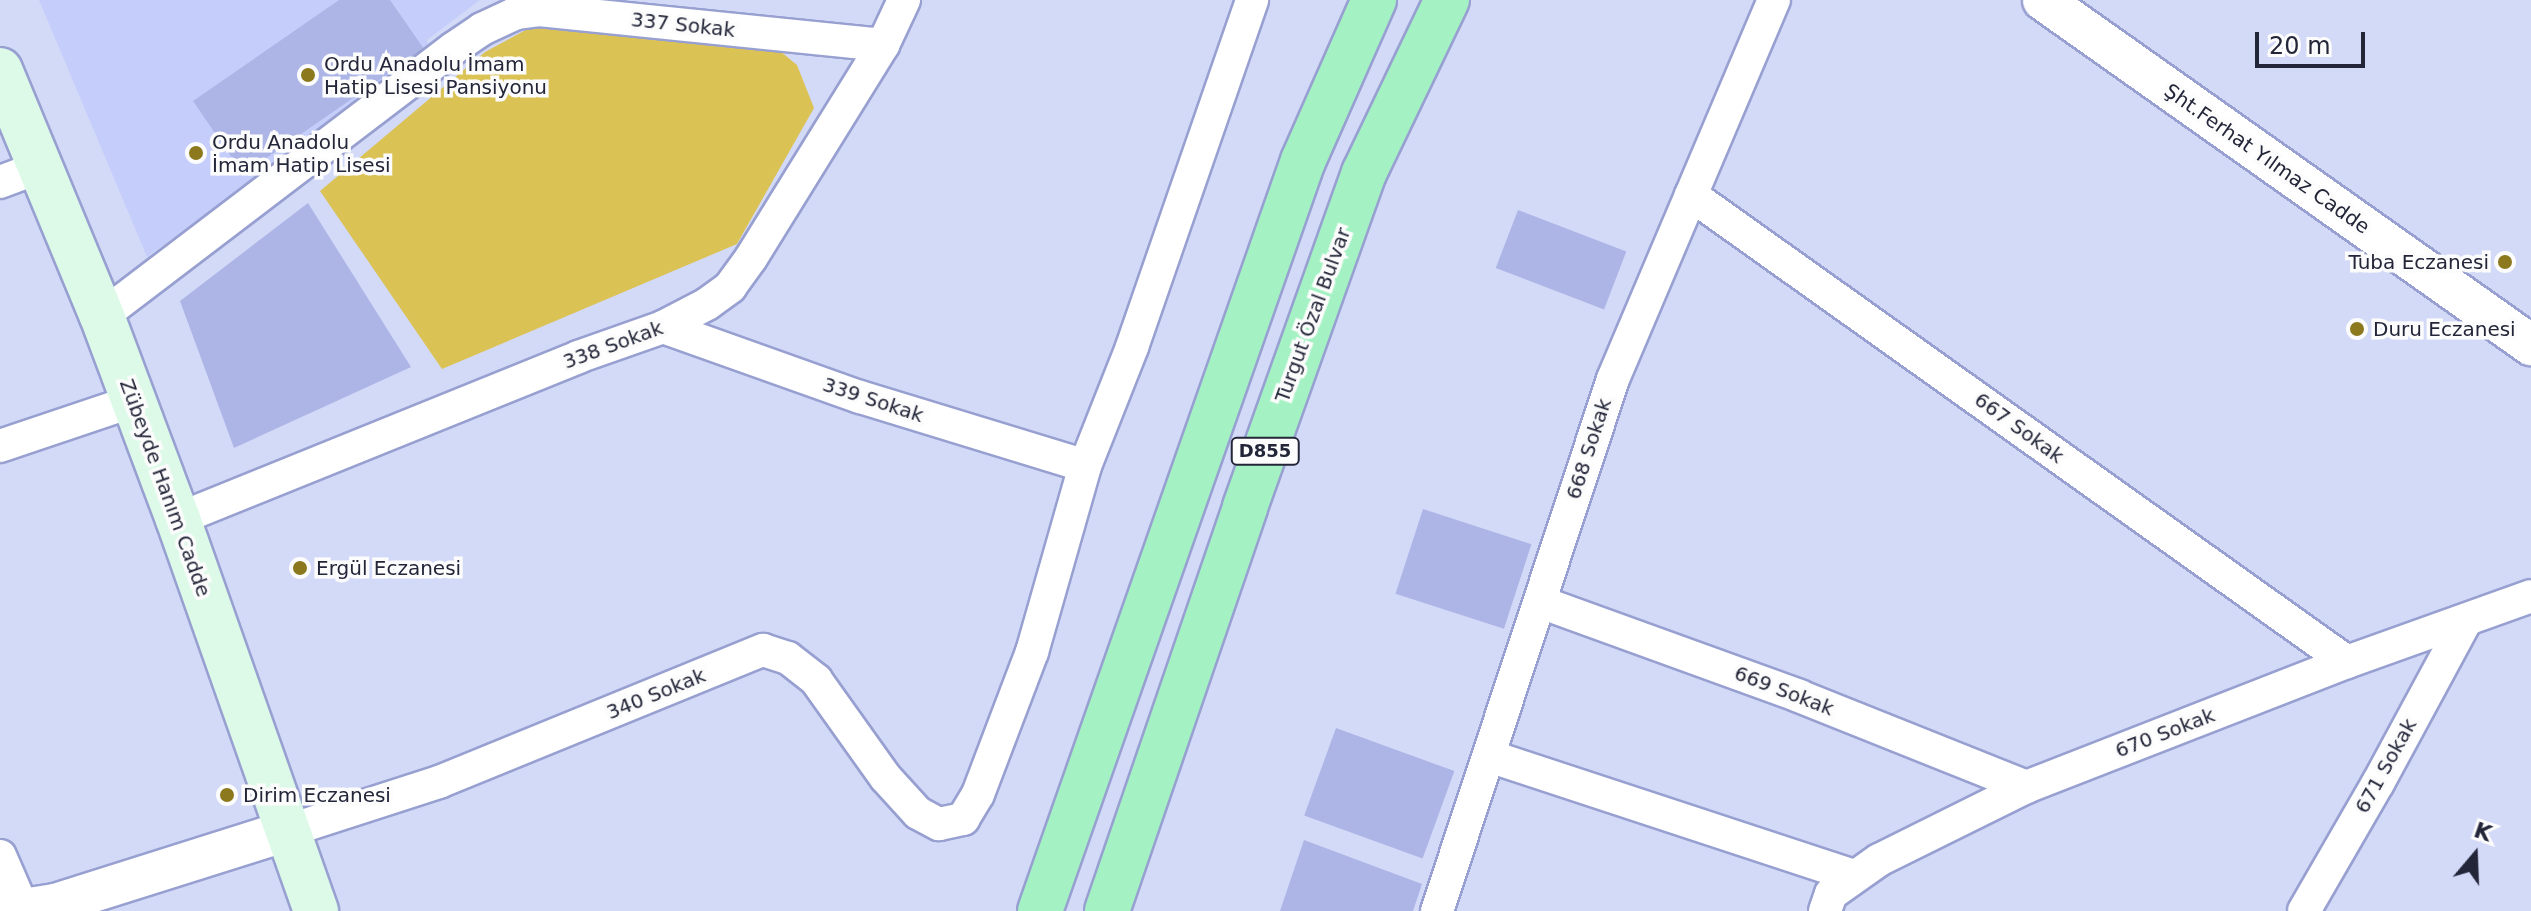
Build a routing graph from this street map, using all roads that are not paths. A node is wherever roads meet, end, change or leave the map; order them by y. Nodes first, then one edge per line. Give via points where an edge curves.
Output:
1 (904, 0) edge
2 (1252, 0) edge
3 (1374, 0) edge
4 (1447, 0) edge
5 (1774, 0) edge
6 (2043, 0) edge
7 (883, 45) junction
8 (0, 70) edge
9 (40, 167) junction
10 (0, 182) edge
11 (1691, 195) junction
12 (102, 316) junction
13 (663, 327) junction
14 (2531, 345) edge
15 (134, 401) junction
16 (0, 446) edge
17 (1085, 466) junction
18 (178, 519) junction
19 (2531, 596) edge
20 (1540, 602) junction
21 (2466, 620) junction
22 (2347, 662) junction
23 (1489, 756) junction
24 (2026, 787) junction
25 (287, 831) junction
26 (0, 856) edge
27 (1854, 876) junction
28 (11, 907) edge
29 (316, 911) edge
30 (1040, 911) edge
31 (1107, 911) edge
32 (1437, 911) edge
33 (1825, 911) edge
34 (2304, 911) edge

1 - 7 street, 338 Sokak
2 - 17 street via 1132,347
3 - 30 highway, D855 via 1303,161
4 - 31 highway, Turgut Özal Bulvar / D855 via 1364,173
5 - 11 street, 668 Sokak
6 - 14 street, Şht.Ferhat Yılmaz Cadde
7 - 12 street, 337 Sokak via 539,10 516,13 454,48
7 - 13 street, 338 Sokak via 730,287
8 - 9 main road, Zübeyde Hanım Cadde
9 - 10 street
9 - 12 main road, Zübeyde Hanım Cadde
11 - 20 street, 668 Sokak via 1613,379
11 - 22 street, 667 Sokak
12 - 15 main road, Zübeyde Hanım Cadde
13 - 17 street, 339 Sokak via 860,397
13 - 18 street, 338 Sokak
15 - 16 street
15 - 18 main road, Zübeyde Hanım Cadde
17 - 25 street, 340 Sokak via 1032,652 978,794 963,819 939,824 918,813 886,778 816,680 788,658 763,650 439,782
18 - 25 main road, Zübeyde Hanım Cadde
19 - 21 street, 670 Sokak
20 - 23 street, 668 Sokak
20 - 24 street, 669 Sokak via 1799,696
21 - 22 street, 670 Sokak
21 - 34 street, 671 Sokak
22 - 24 street, 670 Sokak
23 - 27 street
23 - 32 street, 668 Sokak
24 - 27 street, 670 Sokak
25 - 28 street via 55,904
25 - 29 main road, Zübeyde Hanım Cadde
26 - 28 street
27 - 33 street, 670 Sokak via 1831,894

